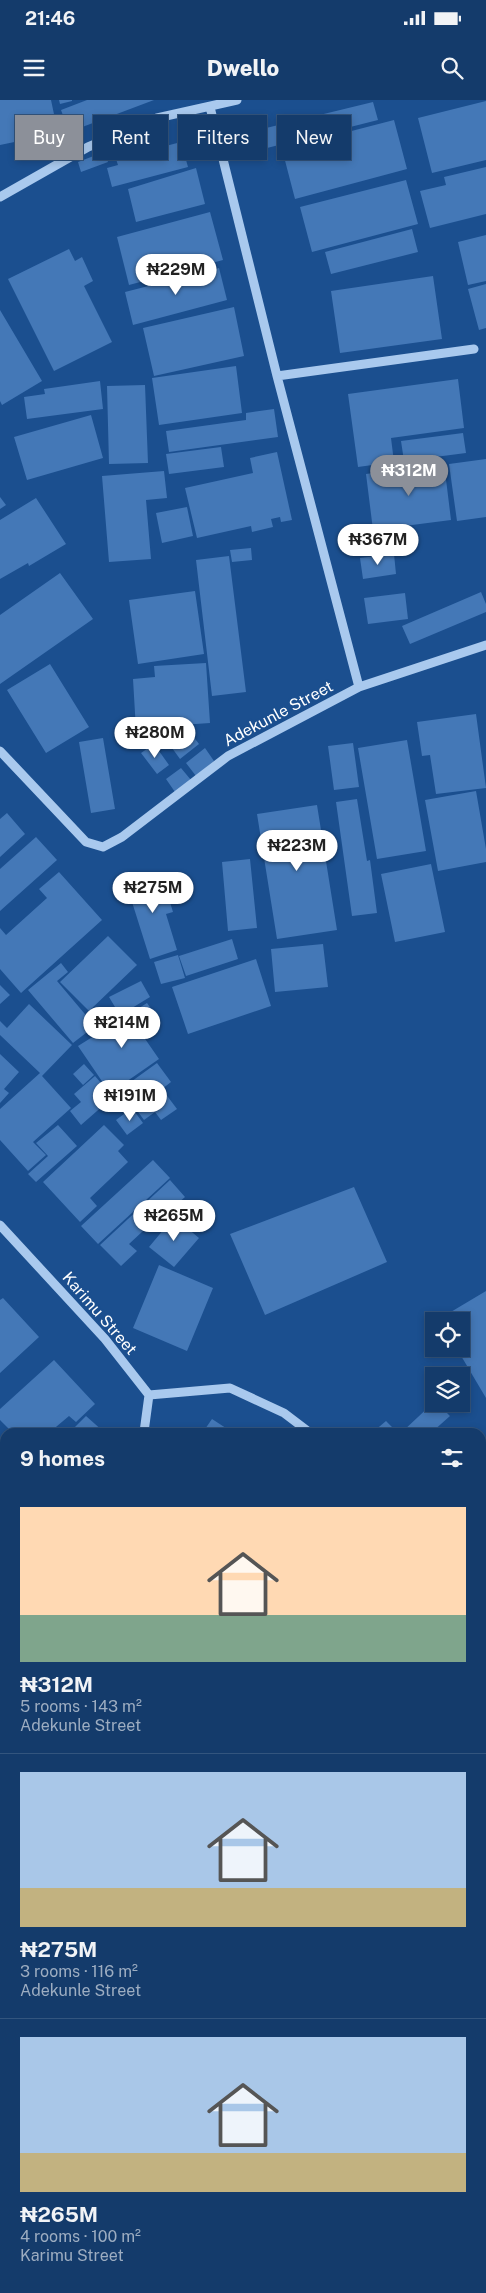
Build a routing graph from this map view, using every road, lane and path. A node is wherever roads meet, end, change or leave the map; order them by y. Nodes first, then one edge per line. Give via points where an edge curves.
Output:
1 (237, 100) edge
2 (210, 107) junction
3 (0, 197) edge
4 (474, 349) dead end
5 (277, 376) junction
6 (486, 645) edge
7 (359, 687) junction
8 (0, 751) edge
9 (0, 1225) edge
10 (148, 1395) junction
11 (144, 1428) edge
12 (304, 1428) edge

1 - 2 street
2 - 3 street via 157,118 88,147
2 - 5 street
4 - 5 street
5 - 7 street
6 - 7 street, Adekunle Street
7 - 8 street, Adekunle Street via 228,756 122,837 103,847 86,842
9 - 10 street, Karimu Street via 106,1339
10 - 11 street
10 - 12 street via 230,1388 284,1413

